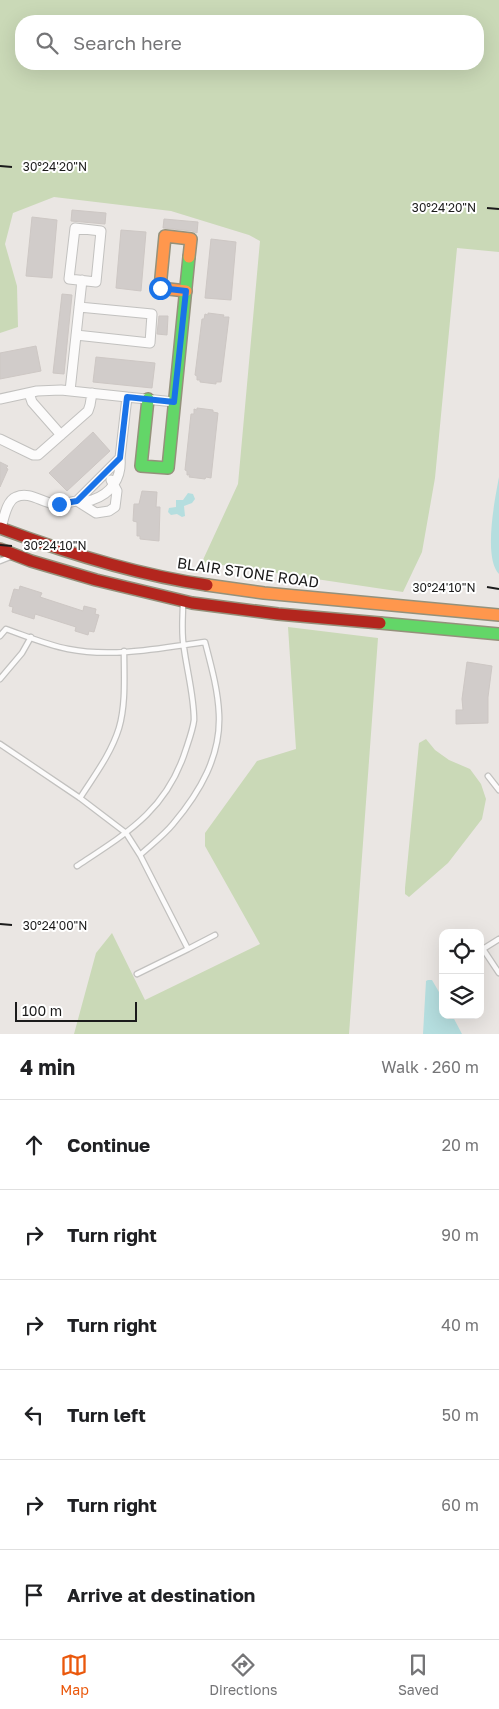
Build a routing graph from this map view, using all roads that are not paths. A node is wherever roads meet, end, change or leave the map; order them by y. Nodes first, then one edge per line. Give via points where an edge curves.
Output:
1 (82, 280) junction
2 (186, 291) junction
3 (79, 307) junction
4 (76, 335) junction
5 (70, 391) junction
6 (29, 393) junction
7 (92, 393) junction
8 (127, 397) junction
9 (0, 399) edge
10 (148, 399) junction
11 (174, 402) junction
12 (61, 435) junction
13 (0, 439) edge
14 (120, 458) junction
15 (105, 475) junction
16 (114, 484) junction
17 (77, 501) junction
18 (0, 528) edge
19 (0, 549) edge
20 (15, 555) junction
21 (0, 561) edge
22 (183, 601) junction
23 (499, 615) edge
24 (499, 634) edge
25 (0, 636) edge
26 (31, 637) junction
27 (183, 645) junction
28 (124, 651) junction
29 (0, 680) edge
30 (0, 744) edge
31 (488, 776) dead end
32 (499, 790) edge
33 (80, 798) junction
34 (126, 833) junction
35 (140, 855) junction
36 (77, 866) dead end
37 (215, 935) dead end
38 (499, 939) edge
39 (188, 949) junction
40 (499, 973) edge
41 (137, 974) dead end

1 - 1 street via 69,279 75,228 101,231 96,282
1 - 3 street
2 - 2 main road via 191,239 165,236 160,288
2 - 11 main road
3 - 4 street
3 - 4 street via 152,314 150,343
4 - 5 street
5 - 6 street
5 - 7 street
6 - 9 street
6 - 12 street via 32,402
7 - 8 street
7 - 12 street via 88,411
8 - 10 street
8 - 14 street
10 - 11 street
10 - 11 main road via 141,466 168,468
12 - 13 street via 38,455
14 - 15 street
14 - 16 street via 121,471
15 - 16 street
15 - 17 street
16 - 17 street via 102,496 90,501
16 - 17 street via 117,500 109,511 96,513
17 - 18 street via 59,504 28,496 16,497 8,506
18 - 23 main road, BLAIR STONE ROAD via 102,563 187,582 264,593
19 - 20 main road
20 - 21 lane
20 - 22 main road via 96,580
22 - 24 main road via 278,614
22 - 27 lane
25 - 26 lane via 6,629
26 - 28 lane via 66,649 94,653
26 - 29 lane
27 - 28 lane
27 - 34 lane via 193,707 190,737 181,766 169,788 155,807
27 - 35 lane via 205,642 219,713 217,743 211,766 195,795 172,825
28 - 33 lane via 120,726
30 - 33 lane
31 - 32 lane
33 - 34 lane
34 - 35 lane
34 - 36 lane
35 - 39 lane
37 - 39 lane
38 - 40 lane via 483,949
39 - 41 lane

